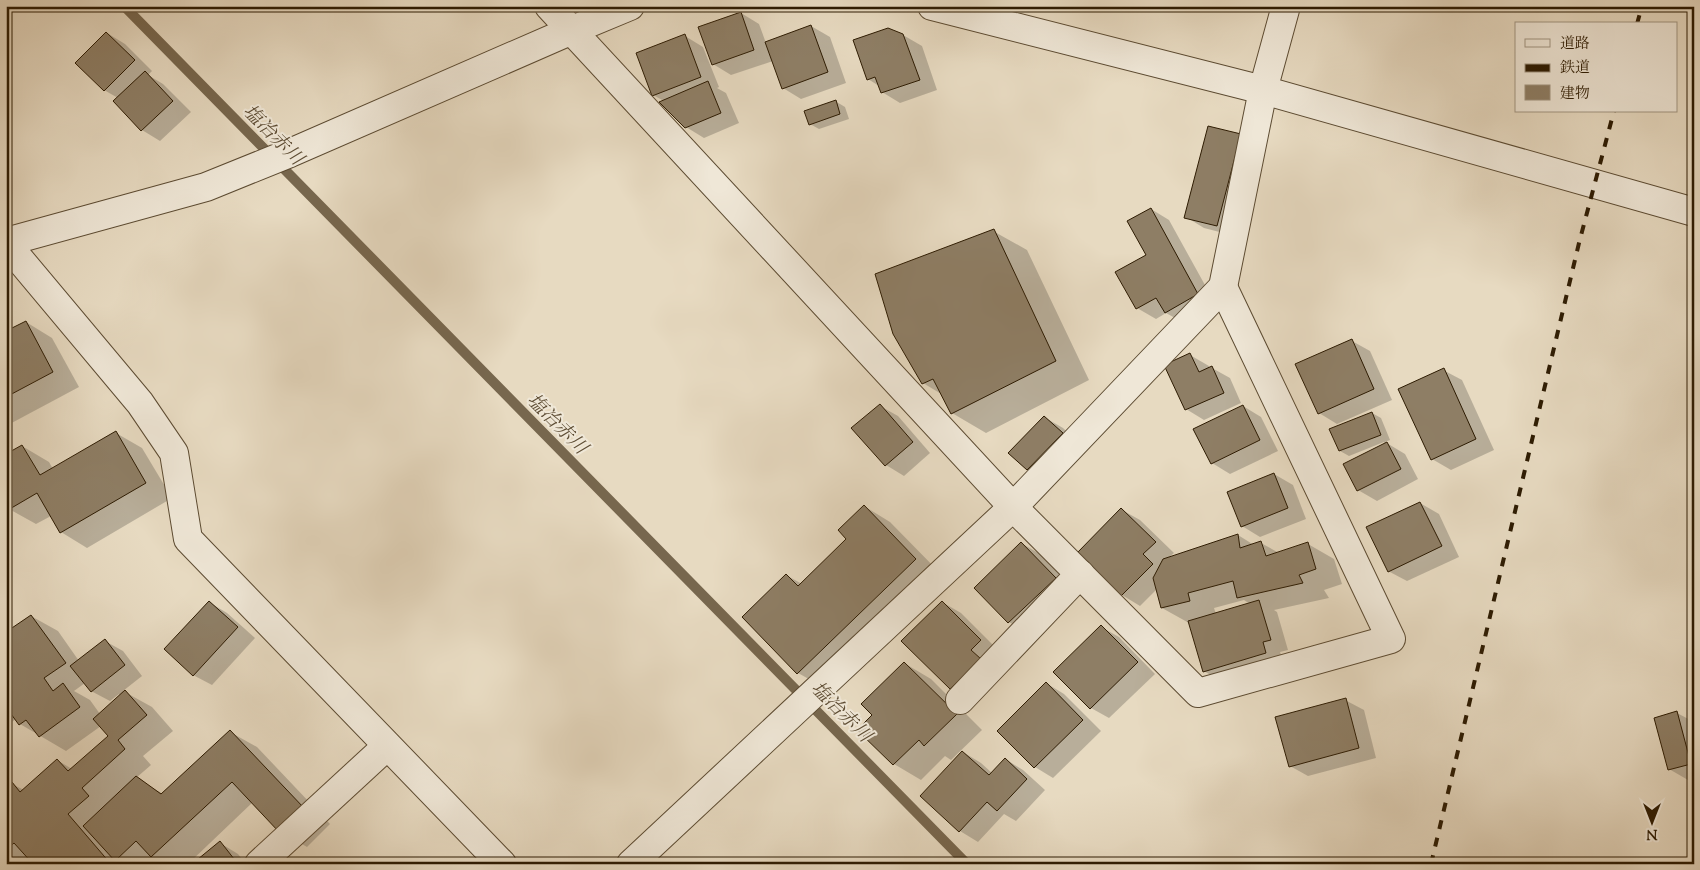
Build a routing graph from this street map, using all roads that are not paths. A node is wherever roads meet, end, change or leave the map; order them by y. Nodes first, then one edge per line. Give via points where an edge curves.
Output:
1 (549, 6) edge
2 (630, 6) edge
3 (932, 6) edge
4 (1286, 6) edge
5 (570, 31) junction
6 (1263, 90) junction
7 (1694, 212) edge
8 (6, 243) edge
9 (1223, 287) junction
10 (1013, 507) junction
11 (1080, 574) junction
12 (960, 700) dead end
13 (388, 746) junction
14 (259, 864) edge
15 (502, 864) edge
16 (631, 864) edge

1 - 5 street
2 - 5 street
3 - 6 street
4 - 6 street
5 - 8 street via 290,154 206,187
5 - 10 street
6 - 7 street
6 - 9 street
8 - 13 street via 140,403 174,453 188,538
9 - 10 street
9 - 11 street via 1391,639 1198,693
10 - 11 street
10 - 16 street
11 - 12 street
13 - 14 street
13 - 15 street

